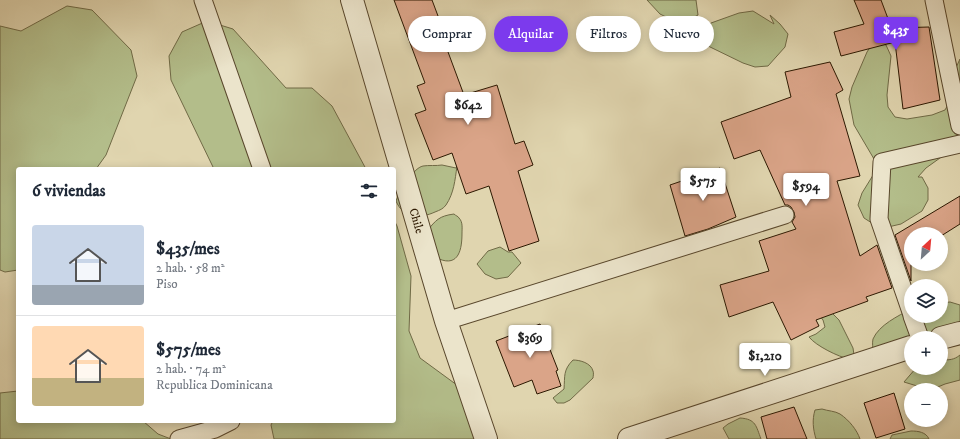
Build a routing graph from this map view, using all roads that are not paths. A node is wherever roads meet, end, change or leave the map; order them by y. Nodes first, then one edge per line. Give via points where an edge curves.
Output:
1 (203, 0) edge
2 (352, 0) edge
3 (934, 0) edge
4 (960, 126) edge
5 (960, 144) edge
6 (261, 167) edge
7 (785, 215) dead end
8 (904, 292) edge
9 (446, 321) junction
10 (960, 333) edge
11 (948, 336) edge
12 (904, 349) edge
13 (226, 423) edge
14 (179, 439) edge
15 (486, 439) edge
16 (629, 439) edge

1 - 6 lane
2 - 9 street, Chile
3 - 4 lane
5 - 8 lane via 882,162 879,219
7 - 9 lane
9 - 15 street, Chile
10 - 11 street
12 - 16 street
13 - 14 lane via 215,429

